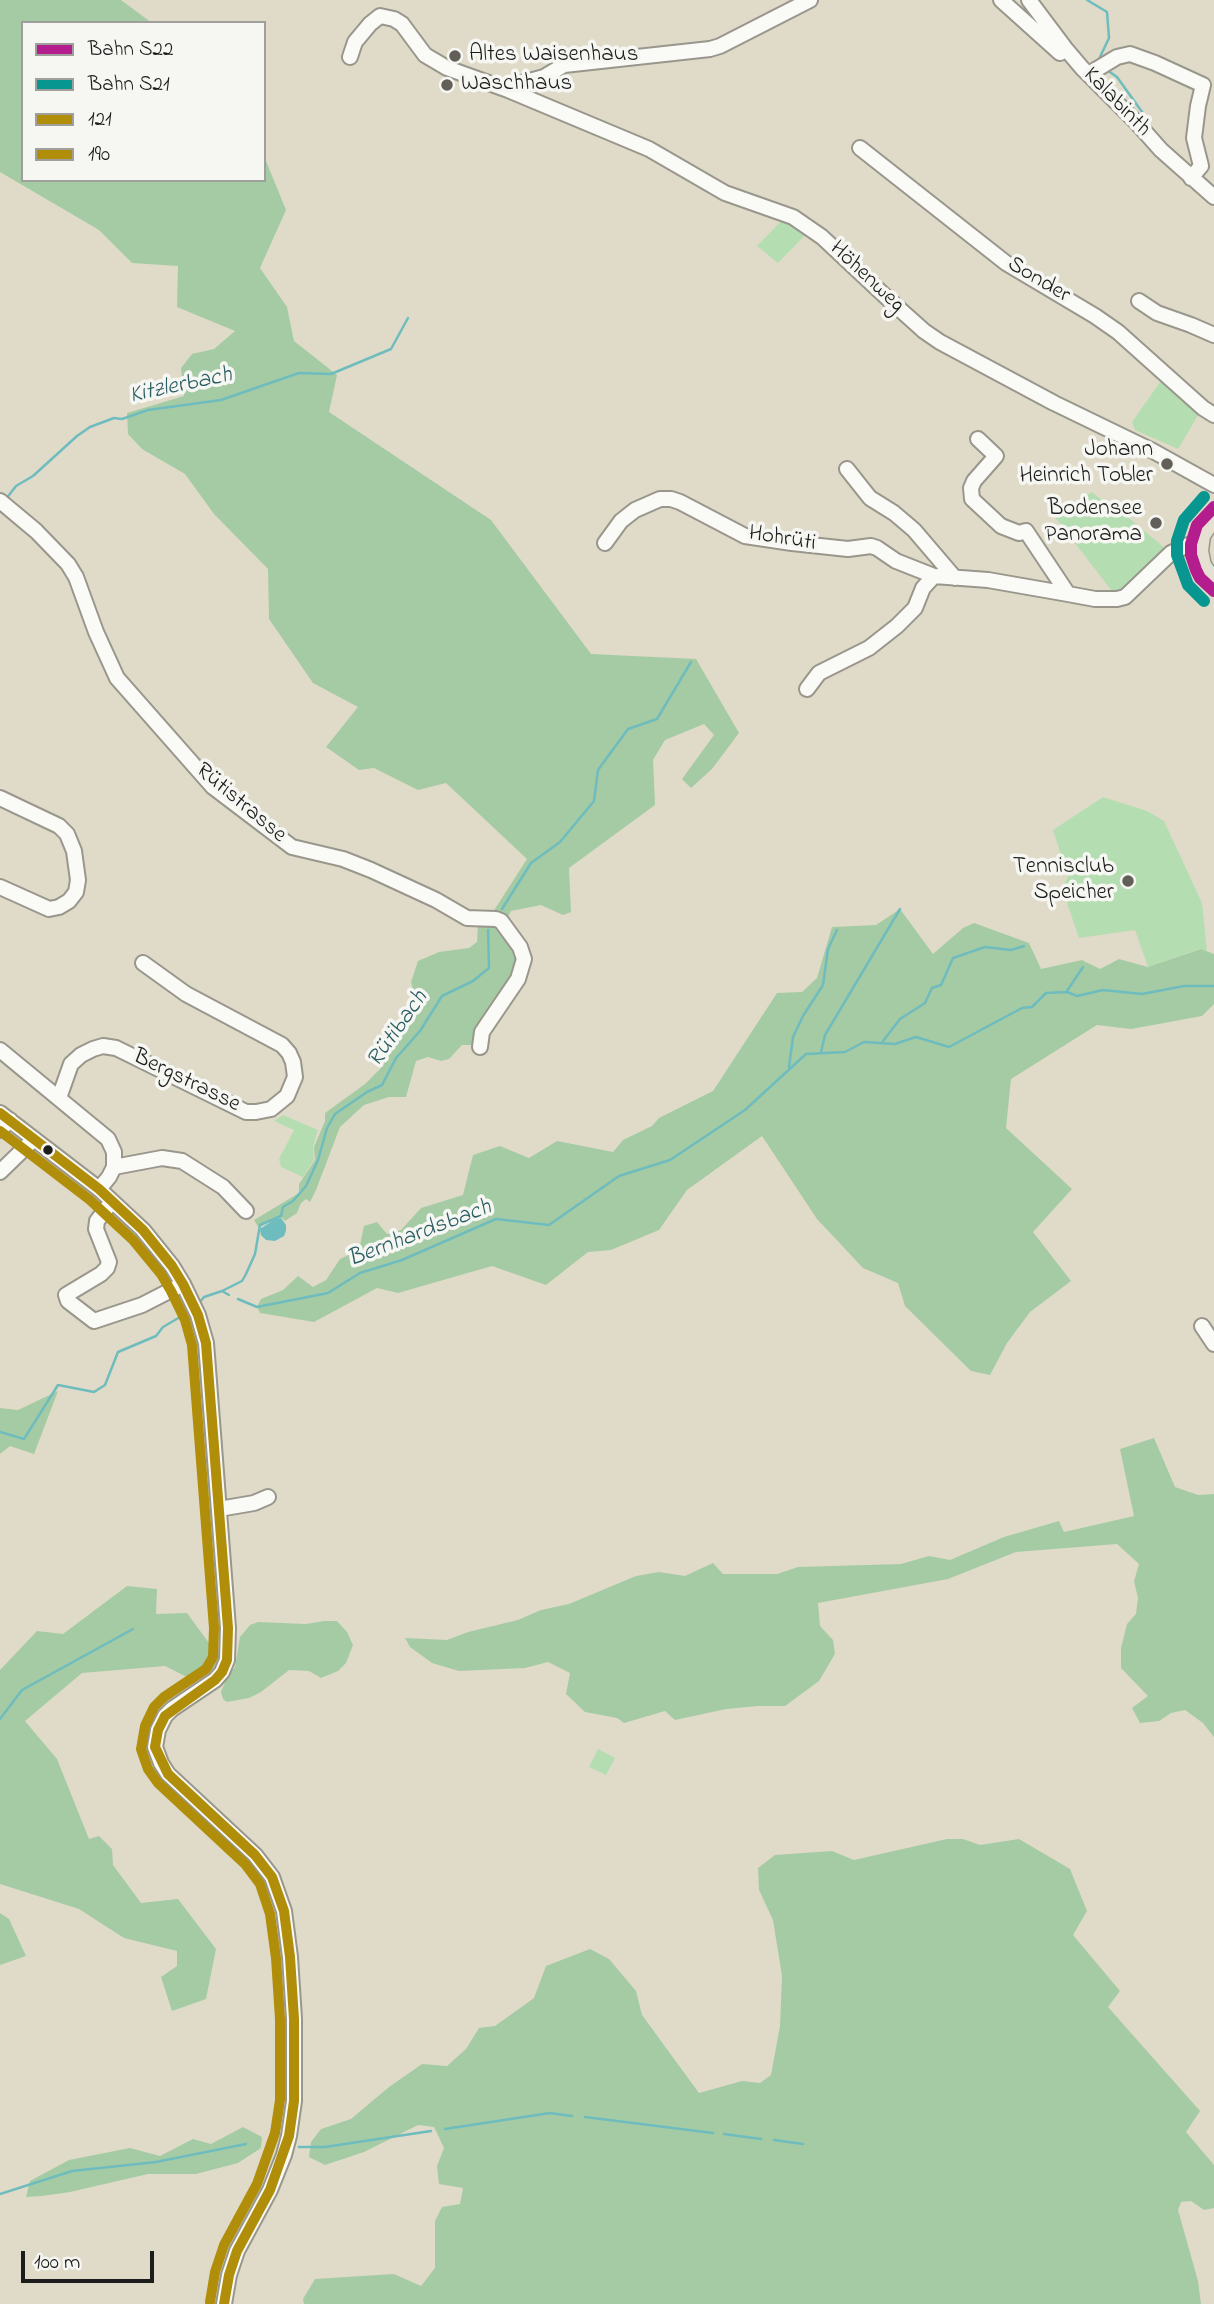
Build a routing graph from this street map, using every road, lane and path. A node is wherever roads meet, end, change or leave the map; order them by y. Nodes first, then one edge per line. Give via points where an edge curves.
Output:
1 (810, 0) edge
2 (1001, 0) edge
3 (1029, 0) edge
4 (350, 57) dead end
5 (1095, 67) junction
6 (508, 90) junction
7 (860, 148) dead end
8 (1194, 174) junction
9 (1214, 197) edge
10 (1139, 301) dead end
11 (1214, 335) edge
12 (1214, 415) edge
13 (978, 439) dead end
14 (847, 469) dead end
15 (1214, 485) edge
16 (0, 501) edge
17 (1214, 516) edge
18 (605, 543) dead end
19 (1199, 545) junction
20 (934, 576) junction
21 (955, 578) junction
22 (1214, 582) edge
23 (1068, 594) junction
24 (807, 689) dead end
25 (0, 798) edge
26 (0, 887) edge
27 (143, 963) dead end
28 (480, 1047) dead end
29 (0, 1049) edge
30 (59, 1098) junction
31 (3, 1121) edge
32 (34, 1139) junction
33 (114, 1167) junction
34 (0, 1172) edge
35 (99, 1189) junction
36 (112, 1201) junction
37 (246, 1211) dead end
38 (183, 1284) junction
39 (1202, 1326) dead end
40 (1214, 1344) edge
41 (268, 1497) dead end
42 (219, 1509) junction
43 (224, 2304) edge

1 - 6 street via 710,49 564,65
2 - 5 street via 1074,68
3 - 5 street, Kalabinth via 1065,48
4 - 6 street, Höhenweg via 355,42 380,16 402,24 425,55 447,68
5 - 8 street, Kalabinth via 1161,150
5 - 8 street via 1123,55 1138,56 1203,85 1194,138 1201,166
6 - 15 street, Höhenweg via 649,149 724,193 793,217 822,237 940,342
7 - 12 street, Sonder via 1006,263 1118,332
8 - 9 street, Kalabinth
10 - 11 street
13 - 23 street via 996,456 974,481 972,499 1001,526 1026,531
14 - 21 street via 870,498 914,530
16 - 28 street, Rütistrasse via 68,564 117,678 213,788 292,847 371,870 467,918 500,921 520,947 523,969 482,1032
17 - 19 main road
18 - 20 street, Hohrüti via 635,510 671,499 745,536 848,549 870,546
19 - 22 main road via 1202,566
19 - 23 street, Hohrüti via 1171,552 1125,597 1095,599
20 - 21 street, Hohrüti
20 - 24 street via 915,608 897,626 869,648 819,673
21 - 23 street, Hohrüti
25 - 26 street via 67,834 78,880 69,901 49,909
27 - 30 street, Bergstrasse via 186,994 282,1045 295,1077 287,1096 271,1109 246,1112 116,1048 103,1046 71,1064
29 - 30 street
30 - 33 street via 108,1139
31 - 32 street
32 - 34 street
32 - 35 street
33 - 35 street
33 - 37 street via 162,1158 182,1161 223,1187
35 - 36 street
36 - 38 street via 149,1237
36 - 38 street via 96,1229 107,1268 66,1294 68,1301 94,1321 142,1305
38 - 42 street via 206,1343
39 - 40 street
41 - 42 street
42 - 43 street via 227,1660 215,1680 165,1716 155,1747 168,1774 255,1855 272,1877 284,1911 294,2019 294,2101 285,2155 237,2251

